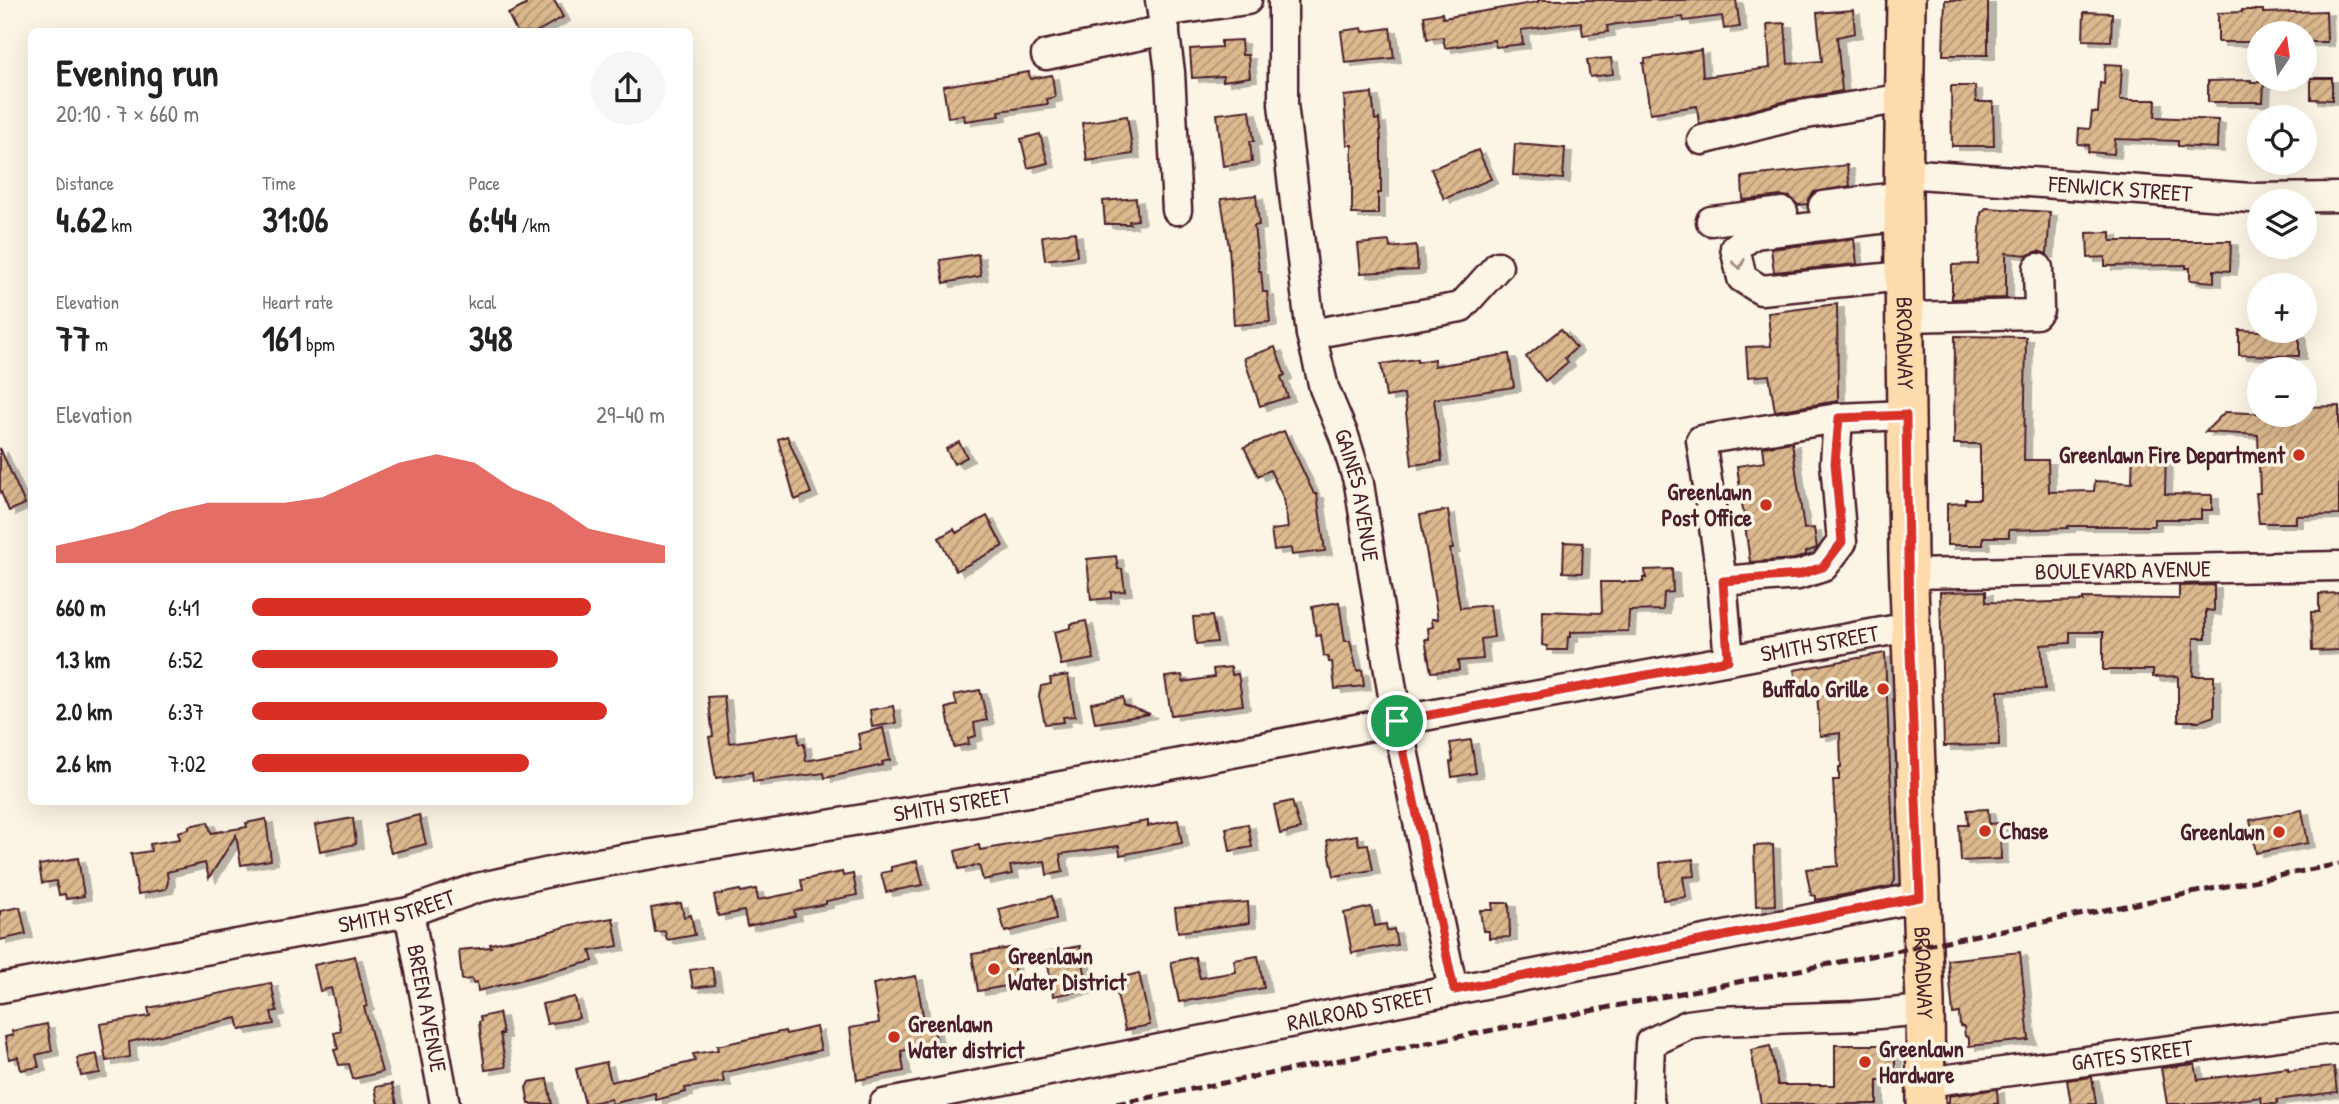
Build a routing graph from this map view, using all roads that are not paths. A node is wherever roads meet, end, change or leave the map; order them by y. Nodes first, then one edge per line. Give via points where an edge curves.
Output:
1 (1247, 0) edge
2 (1283, 0) edge
3 (1906, 0) edge
4 (1162, 14) edge
5 (1046, 55) dead end
6 (1905, 98) junction
7 (1702, 140) dead end
8 (1904, 195) junction
9 (2339, 197) edge
10 (1177, 210) dead end
11 (1711, 220) dead end
12 (1498, 266) dead end
13 (2038, 268) dead end
14 (1904, 276) junction
15 (1905, 317) junction
16 (1311, 334) junction
17 (1906, 415) junction
18 (1839, 418) junction
19 (2339, 566) edge
20 (1908, 574) junction
21 (1723, 581) junction
22 (1909, 627) junction
23 (1728, 660) junction
24 (1397, 721) junction
25 (1920, 897) junction
26 (409, 912) junction
27 (0, 988) edge
28 (1454, 990) junction
29 (1925, 1010) junction
30 (2339, 1028) edge
31 (1926, 1093) edge
32 (445, 1104) edge
33 (884, 1104) edge
34 (1650, 1104) edge

1 - 4 street
2 - 16 street, GAINES AVENUE via 1283,104
3 - 6 main road, BROADWAY
4 - 5 street
4 - 10 street via 1170,72
6 - 7 street via 1794,116
6 - 8 main road, BROADWAY
8 - 9 street, FENWICK STREET
8 - 11 street
8 - 14 main road, BROADWAY
8 -> 14 street via 1754,234 1735,248 1742,278 1761,290
12 - 16 street via 1461,307
13 - 15 street via 2036,314
14 - 15 main road, BROADWAY
15 - 17 main road, BROADWAY
16 - 24 street, GAINES AVENUE via 1324,388 1359,484
17 - 18 street
17 - 20 main road, BROADWAY
18 - 21 street via 1835,463 1842,542 1823,567 1798,575
18 - 21 street via 1701,440
19 - 20 street, BOULEVARD AVENUE
20 - 22 main road, BROADWAY
21 - 23 street
22 - 23 street, SMITH STREET
22 - 25 main road, BROADWAY
23 - 24 street, SMITH STREET
24 - 26 street, SMITH STREET via 1046,789 568,868 477,888
24 - 28 street, GAINES AVENUE
25 - 28 street, RAILROAD STREET
25 - 29 main road, BROADWAY
26 - 27 street, SMITH STREET
26 - 32 street, BREEN AVENUE
28 - 33 street, RAILROAD STREET
29 - 31 main road, BROADWAY
29 - 34 street via 1688,1025 1650,1043
30 - 31 street, GATES STREET

